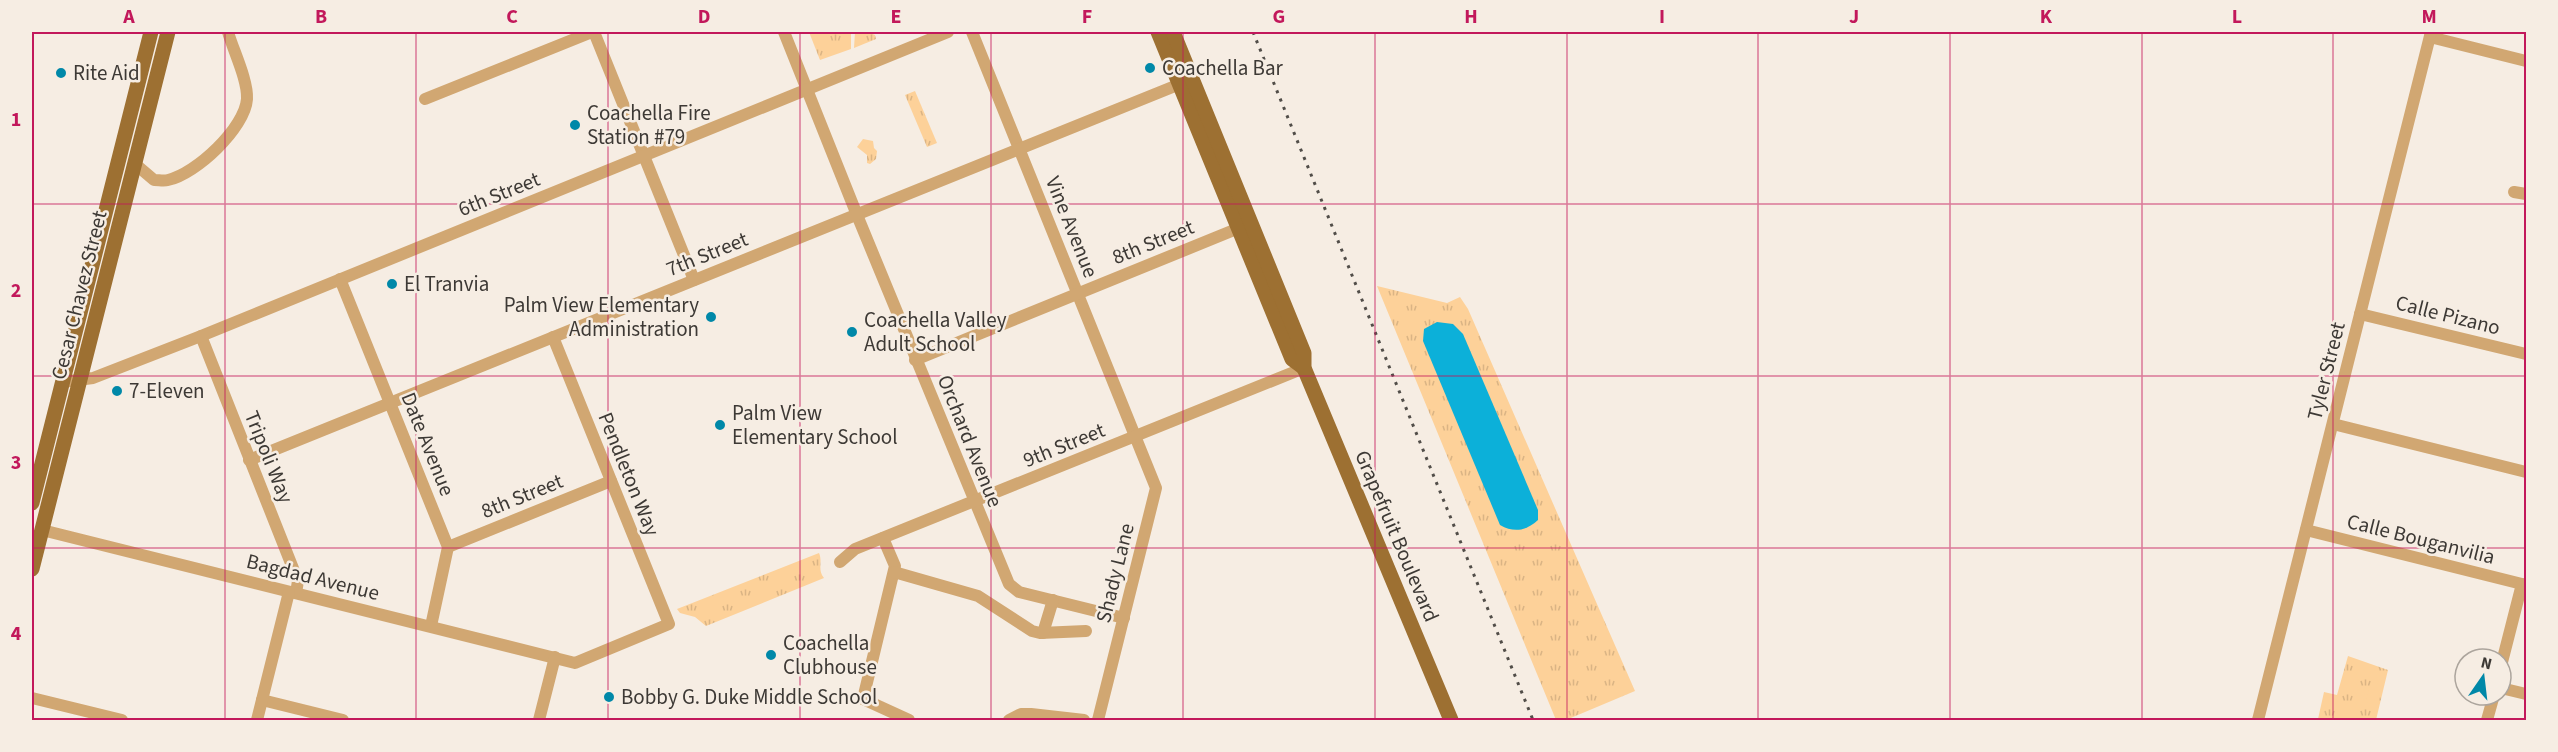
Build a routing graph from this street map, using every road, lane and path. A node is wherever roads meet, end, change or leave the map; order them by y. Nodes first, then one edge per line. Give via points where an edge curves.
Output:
1 (151, 32) edge
2 (168, 32) edge
3 (228, 32) edge
4 (593, 32) edge
5 (784, 32) edge
6 (948, 32) edge
7 (972, 32) edge
8 (1158, 32) edge
9 (1173, 32) edge
10 (2431, 34) edge
11 (2526, 61) edge
12 (1180, 84) junction
13 (808, 90) junction
14 (424, 99) dead end
15 (1019, 148) junction
16 (644, 156) junction
17 (134, 163) junction
18 (856, 215) junction
19 (1239, 228) junction
20 (340, 279) junction
21 (694, 280) junction
22 (1078, 293) junction
23 (2360, 314) junction
24 (201, 336) junction
25 (553, 337) junction
26 (2526, 354) edge
27 (915, 360) junction
28 (1304, 369) junction
29 (79, 380) junction
30 (62, 382) junction
31 (390, 403) junction
32 (2333, 424) junction
33 (1137, 437) junction
34 (45, 449) junction
35 (249, 460) junction
36 (2526, 472) edge
37 (611, 481) junction
38 (974, 502) junction
39 (32, 503) edge
40 (42, 530) junction
41 (2306, 530) junction
42 (883, 538) junction
43 (448, 547) junction
44 (840, 562) dead end
45 (32, 569) edge
46 (894, 572) junction
47 (2524, 584) edge
48 (293, 592) junction
49 (1053, 600) junction
50 (1124, 618) junction
51 (431, 626) junction
52 (1086, 631) dead end
53 (1044, 633) junction
54 (2506, 647) edge
55 (555, 657) junction
56 (575, 663) joint
57 (32, 698) edge
58 (262, 700) junction
59 (122, 720) edge
60 (257, 720) edge
61 (343, 720) edge
62 (539, 720) edge
63 (909, 720) edge
64 (1009, 720) edge
65 (1084, 720) edge
66 (1098, 720) edge
67 (1451, 720) edge
68 (2258, 720) edge

1 - 30 main road, Cesar Chavez Street
2 - 17 main road, Cesar Chavez Street
3 - 17 street via 247,100 232,133 211,154 169,180 154,180
4 - 14 street
4 - 16 street
5 - 13 street, Orchard Avenue
6 - 13 street, 6th Street
7 - 15 street, Vine Avenue
8 - 12 main road, Grapefruit Boulevard
9 - 28 main road, Grapefruit Boulevard via 1304,353
10 - 11 street
10 - 23 street, Tyler Street
12 - 15 street, 7th Street
12 - 19 main road, Grapefruit Boulevard
13 - 16 street, 6th Street
13 - 18 street, Orchard Avenue
15 - 18 street, 7th Street
15 - 22 street, Vine Avenue
16 - 20 street, 6th Street
16 - 21 street
17 - 29 main road, Cesar Chavez Street
18 - 21 street, 7th Street
18 - 27 street, Orchard Avenue
19 - 22 street, 8th Street
19 - 28 main road, Grapefruit Boulevard via 1292,359
20 - 24 street, 6th Street
20 - 31 street, Date Avenue
21 - 25 street, 7th Street
22 - 27 street, 8th Street
22 - 33 street, Vine Avenue
23 - 26 street, Calle Pizano
23 - 32 street, Tyler Street
24 - 29 street, 6th Street
24 - 35 street, Tripoli Way
25 - 31 street, 7th Street
25 - 37 street, Pendleton Way
27 - 38 street, Orchard Avenue
28 - 33 street, 9th Street
28 - 67 main road, Grapefruit Boulevard
29 - 30 street, 6th Street
29 - 40 main road, Cesar Chavez Street
30 - 34 main road, Cesar Chavez Street
31 - 35 street, 7th Street
31 - 43 street, Date Avenue
32 - 36 street
32 - 41 street, Tyler Street
33 - 38 street, 9th Street
33 - 50 street, Shady Lane via 1156,492
34 - 39 main road, Cesar Chavez Street
34 - 40 main road via 47,472 35,519
35 - 48 street, Tripoli Way via 298,581
37 - 43 street, 8th Street
37 - 56 street, Pendleton Way via 669,624
38 - 42 street, 9th Street
38 - 49 street, Orchard Avenue via 1009,584 1019,592
40 - 45 main road, Cesar Chavez Street
40 - 48 street, Bagdad Avenue
41 - 47 street, Calle Bouganvilia
41 - 68 street, Tyler Street
42 - 44 street, 9th Street via 855,549
42 - 46 street
43 - 51 street
46 - 53 street via 972,593 1032,631
46 - 63 street via 863,699
47 - 54 street
48 - 51 street, Bagdad Avenue
48 - 58 street, Tripoli Way
49 - 50 street, Orchard Avenue
49 - 53 street
50 - 66 street, Shady Lane
51 - 55 street, Bagdad Avenue
52 - 53 street
55 - 56 street, Bagdad Avenue
55 - 62 street
57 - 59 street
58 - 60 street, Tripoli Way
58 - 61 street
64 - 65 street via 1021,714

